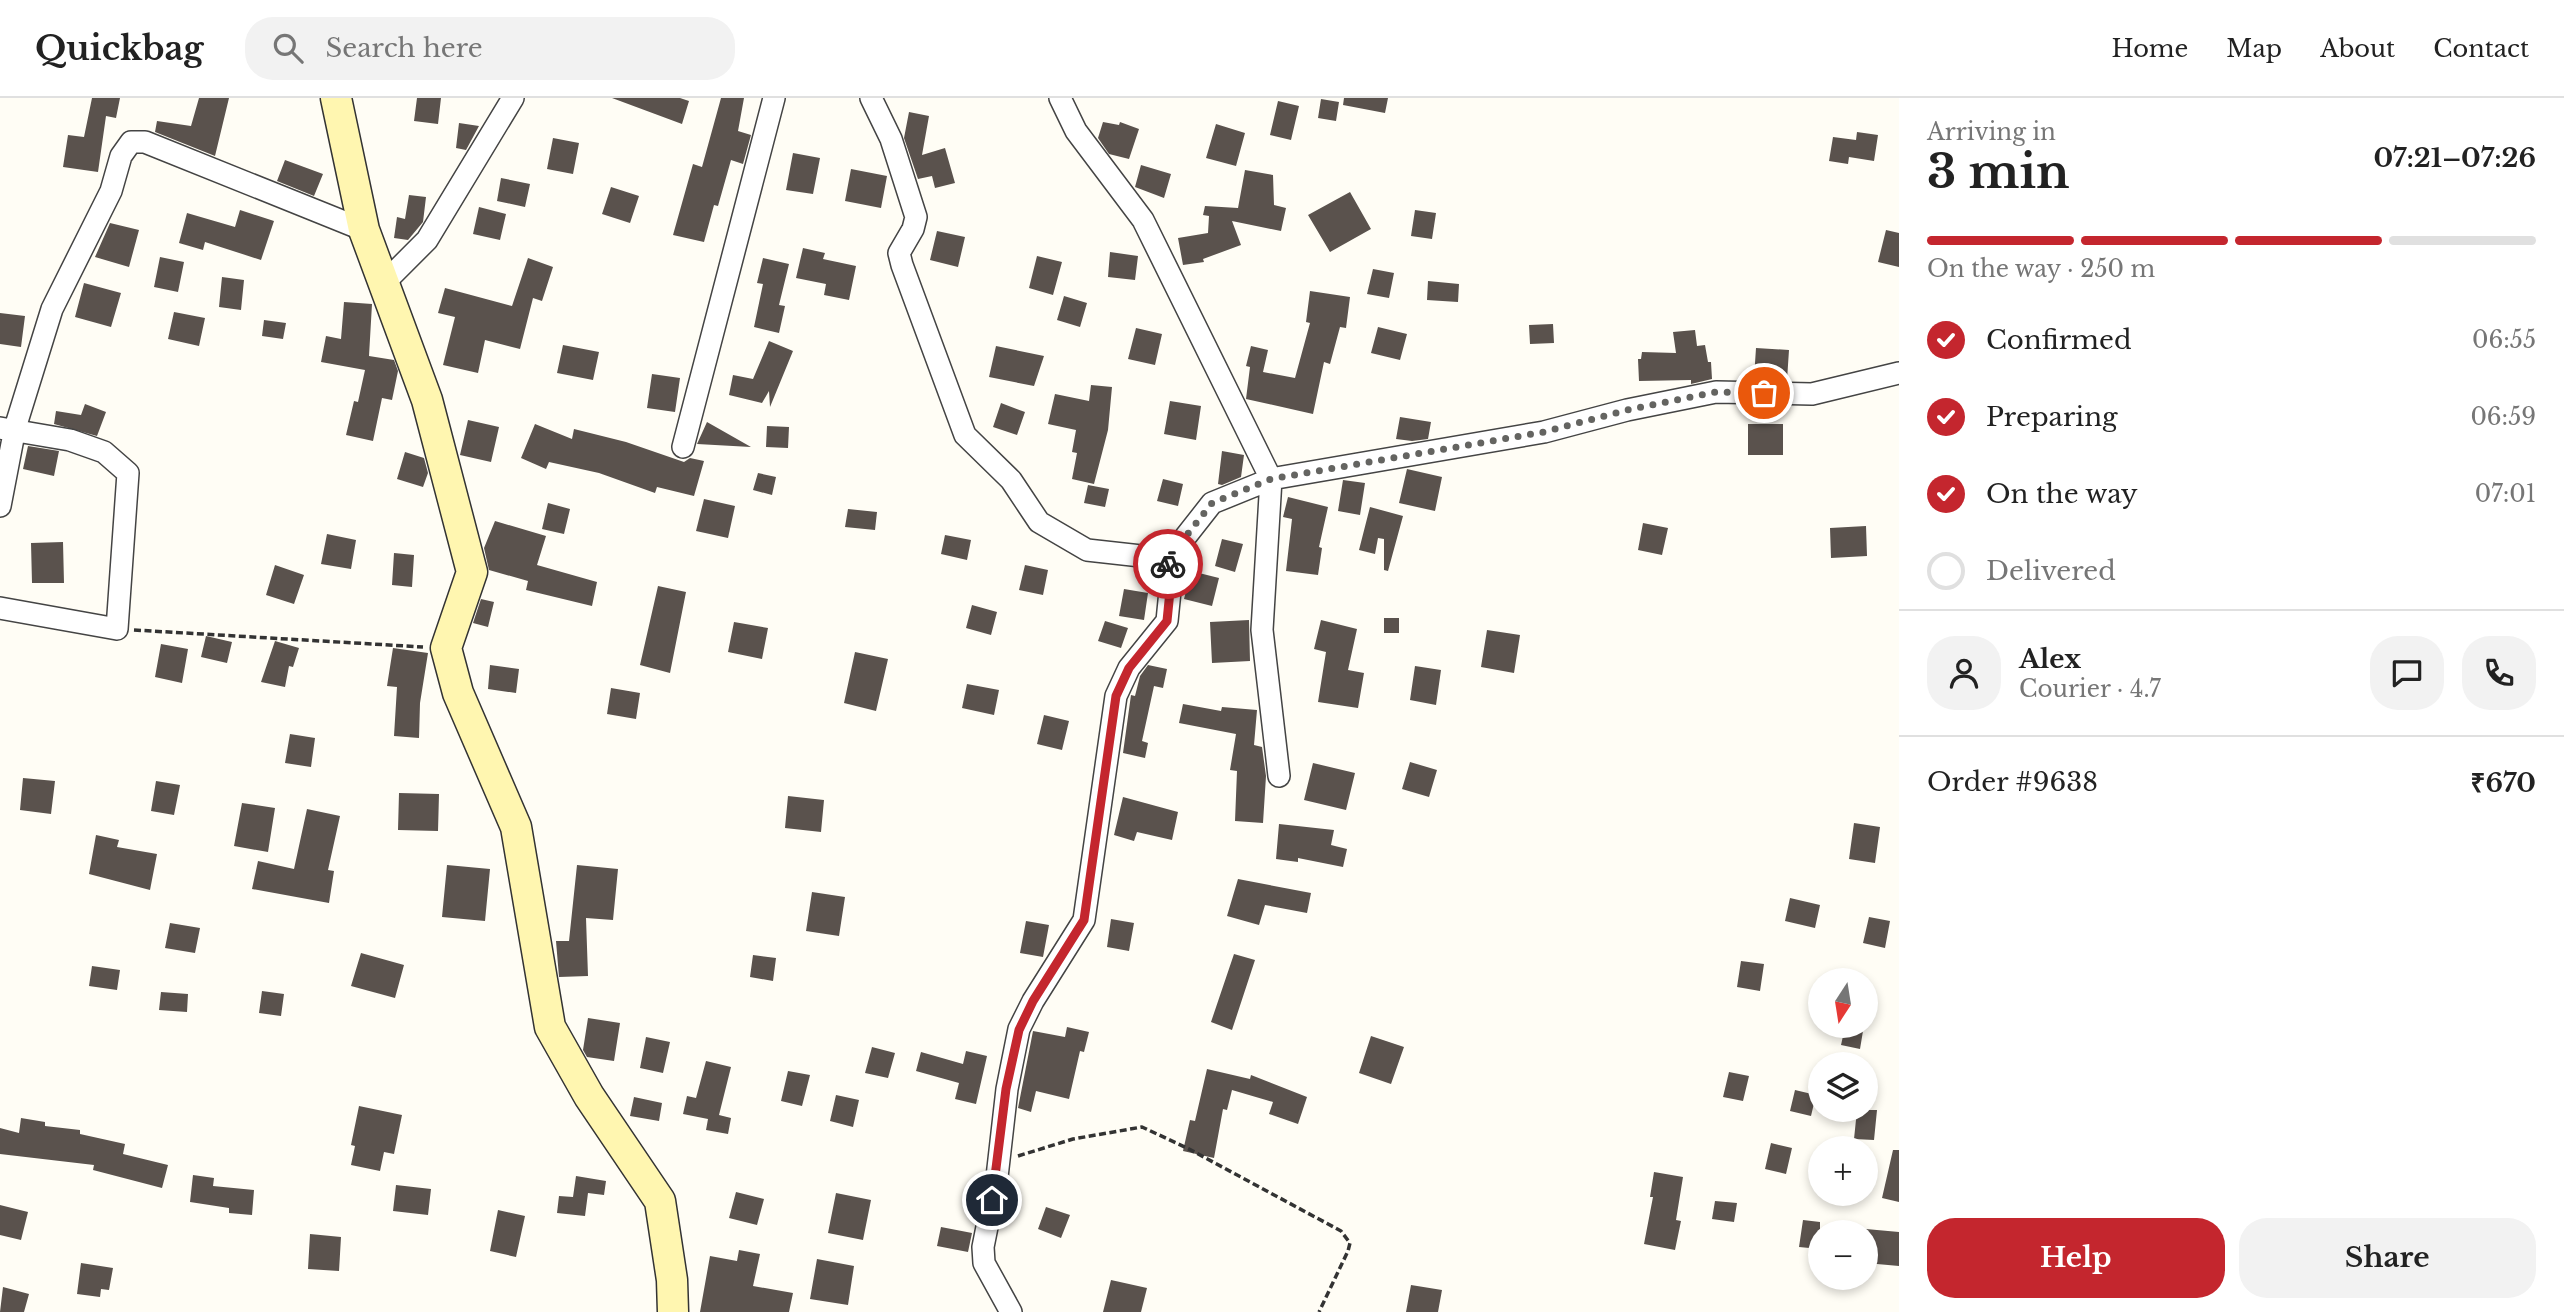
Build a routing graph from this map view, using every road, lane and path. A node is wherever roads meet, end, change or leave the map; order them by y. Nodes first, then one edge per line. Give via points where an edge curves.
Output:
1 (337, 98) edge
2 (513, 98) edge
3 (774, 98) edge
4 (871, 98) edge
5 (1060, 98) edge
6 (364, 230) junction
7 (384, 284) junction
8 (1899, 373) edge
9 (7, 428) edge
10 (683, 447) dead end
11 (1271, 479) junction
12 (0, 506) edge
13 (1168, 559) junction
14 (0, 608) edge
15 (117, 629) junction
16 (446, 648) junction
17 (1279, 776) dead end
18 (999, 1162) junction
19 (673, 1312) edge
20 (1011, 1312) edge
21 (1319, 1312) edge

1 - 6 main road
2 - 7 street via 427,240
3 - 10 street
4 - 13 street via 891,139 916,217 899,253 902,265 965,435 1011,480 1039,522 1087,550
5 - 11 street via 1076,131 1143,220
6 - 7 main road
6 - 9 street via 145,142 131,142 52,309
7 - 16 main road via 427,400 472,572
8 - 11 street via 1812,394 1716,392 1544,432
9 - 12 street
9 - 15 street via 104,452 128,473
11 - 13 street via 1212,503
11 - 17 street via 1262,629
13 - 18 street via 1167,621 1129,668 1116,696 1084,920 1019,1030 1006,1089
14 - 15 street
15 - 16 path
16 - 19 main road via 458,693 516,827 550,1027 589,1096 660,1201 673,1280
18 - 20 street via 984,1263
18 - 21 path via 1073,1139 1142,1127 1341,1231 1350,1242 1348,1251

